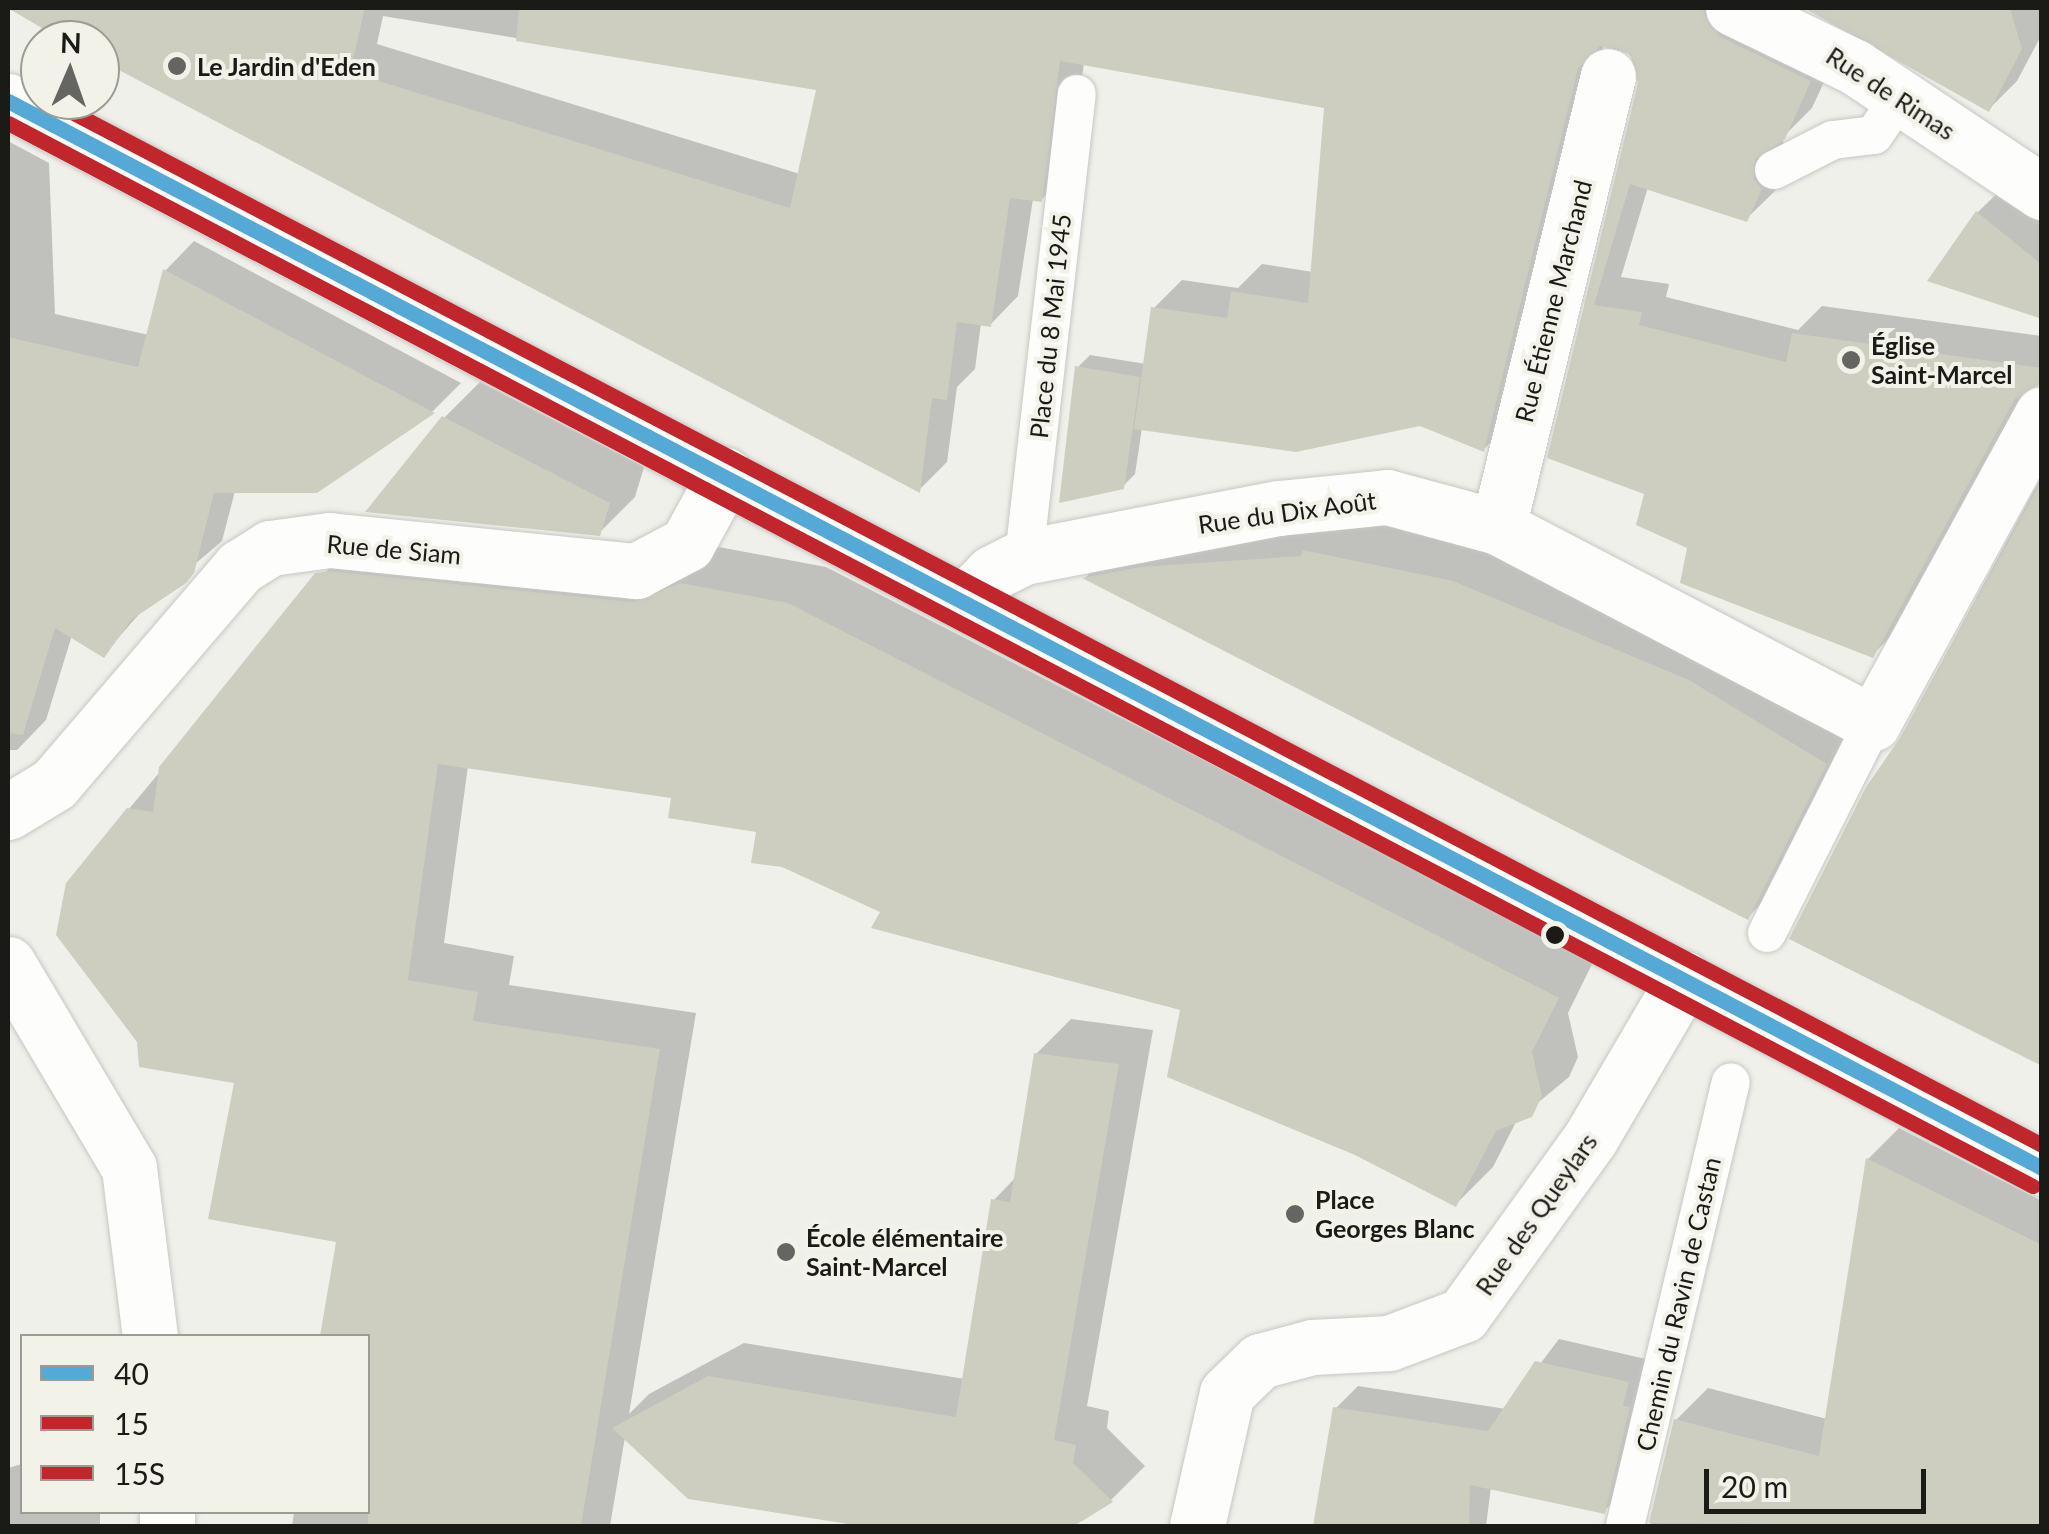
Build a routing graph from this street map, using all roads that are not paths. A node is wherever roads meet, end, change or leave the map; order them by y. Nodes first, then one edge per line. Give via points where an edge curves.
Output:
1 (1733, 8) edge
2 (1608, 76) dead end
3 (1076, 94) dead end
4 (1900, 97) junction
5 (8, 101) edge
6 (1774, 170) dead end
7 (2042, 192) edge
8 (2042, 414) edge
9 (725, 475) junction
10 (1498, 527) junction
11 (1024, 557) junction
12 (966, 600) junction
13 (1873, 723) junction
14 (8, 812) edge
15 (1768, 933) dead end
16 (8, 964) edge
17 (1684, 979) junction
18 (1730, 1082) dead end
19 (2042, 1168) edge
20 (150, 1334) edge
21 (1197, 1526) edge
22 (1625, 1526) edge

1 - 4 street, Rue de Rimas via 1791,30
2 - 10 street, Rue Étienne Marchand
3 - 11 lane, Place du 8 Mai 1945
4 - 6 lane via 1874,136 1833,140
4 - 7 street, Rue de Rimas
5 - 9 street
8 - 13 street
9 - 12 street
9 - 14 street, Rue de Siam via 687,544 636,571 329,540 270,548 240,567 54,784
10 - 11 street, Rue du Dix Août via 1387,497 1279,508
10 - 13 street, Rue du Dix Août
11 - 12 street, Rue du Dix Août via 992,574
12 - 17 street
13 - 15 lane
16 - 20 street via 129,1168
17 - 19 street
17 - 21 street, Rue des Queylars via 1590,1138 1463,1315 1389,1343 1312,1346 1260,1361 1227,1393
18 - 22 lane, Chemin du Ravin de Castan

